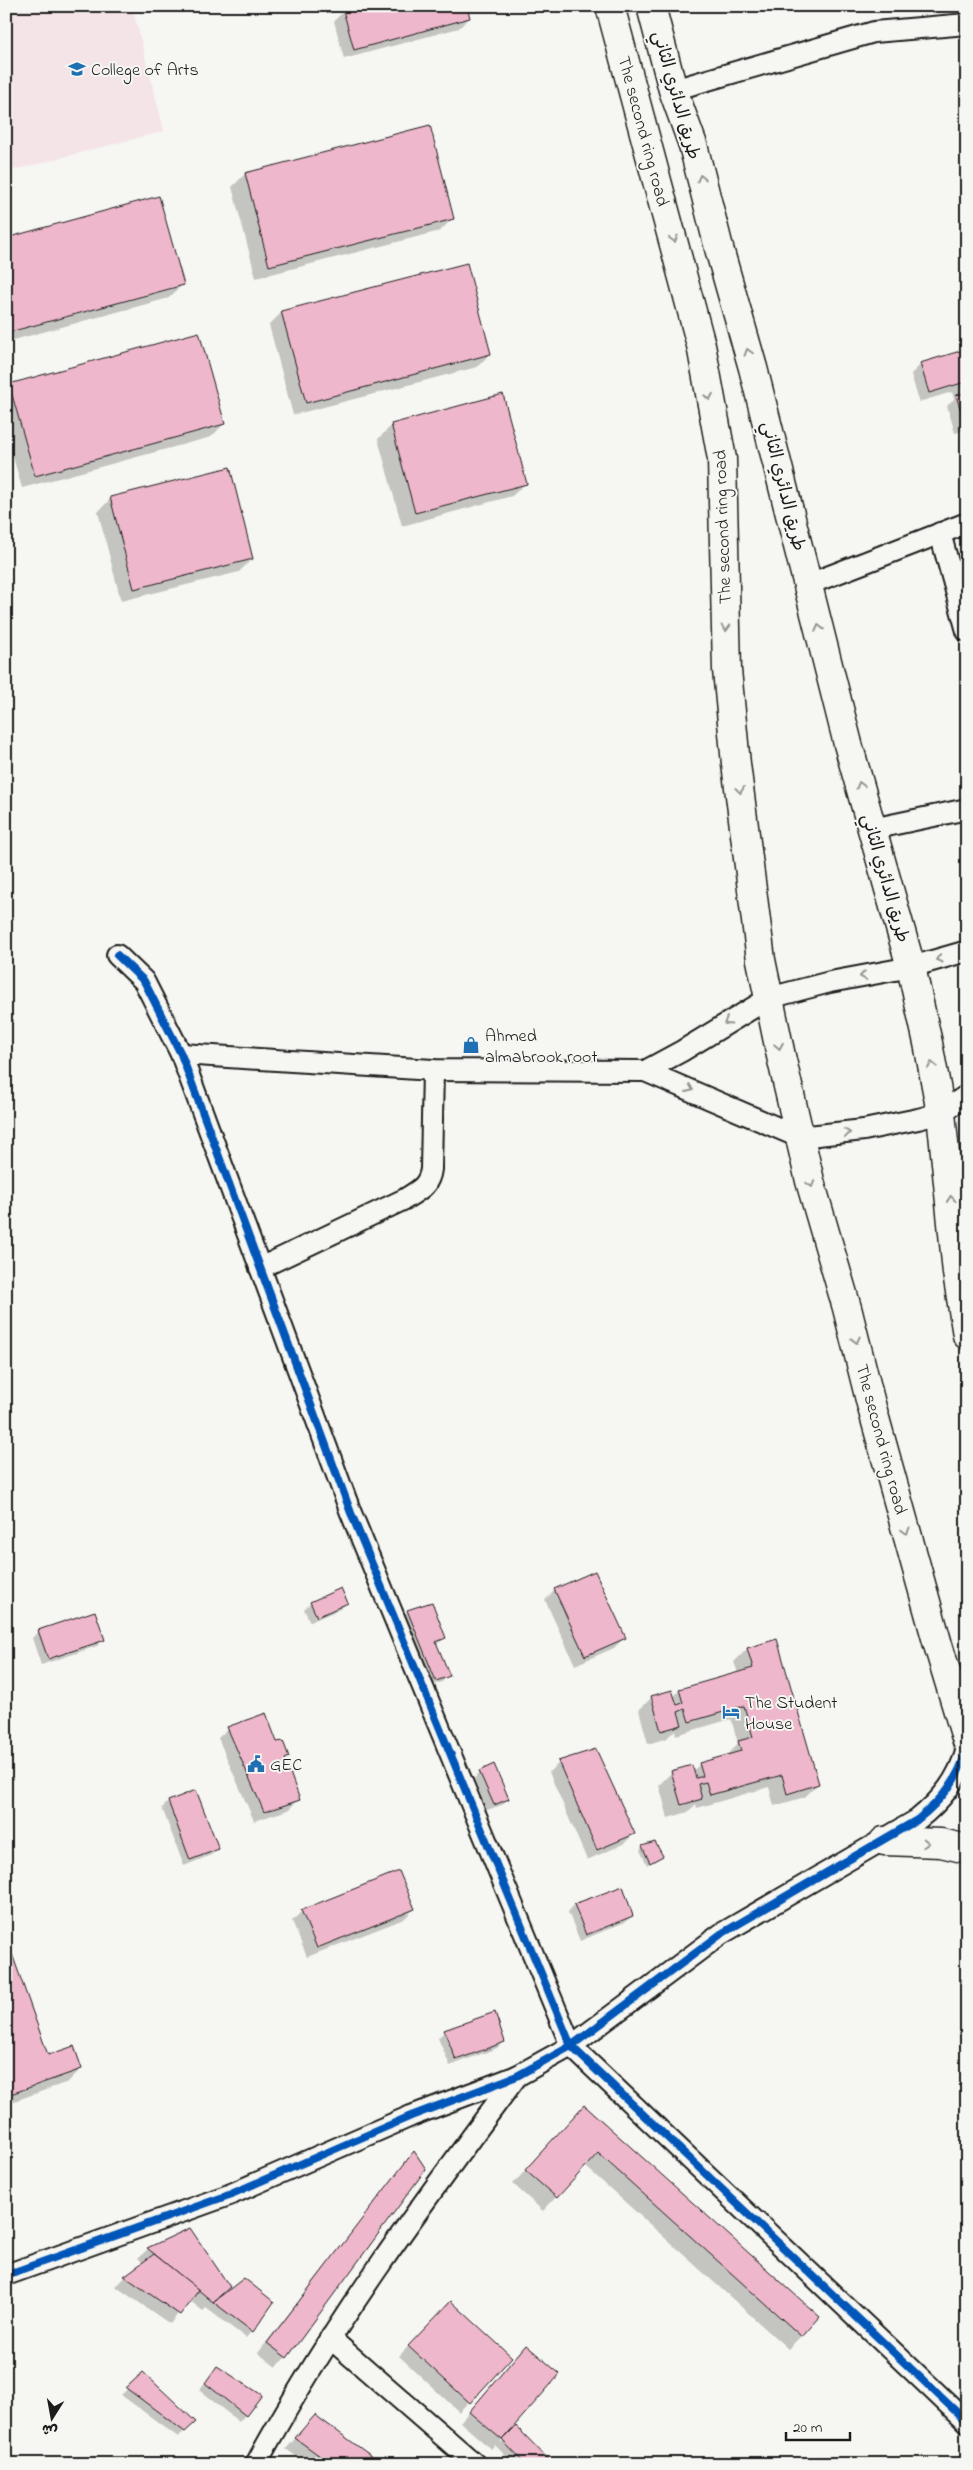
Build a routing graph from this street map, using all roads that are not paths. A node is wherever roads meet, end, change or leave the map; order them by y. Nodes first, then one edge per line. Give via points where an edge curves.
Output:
1 (610, 6) edge
2 (651, 6) edge
3 (967, 24) edge
4 (673, 90) junction
5 (967, 523) edge
6 (940, 533) junction
7 (809, 584) junction
8 (967, 631) edge
9 (967, 809) edge
10 (872, 829) junction
11 (967, 951) edge
12 (117, 955) dead end
13 (910, 967) junction
14 (769, 998) junction
15 (181, 1054) junction
16 (433, 1070) junction
17 (645, 1070) junction
18 (967, 1095) edge
19 (941, 1113) junction
20 (798, 1137) junction
21 (260, 1268) junction
22 (967, 1335) edge
23 (967, 1741) edge
24 (967, 1749) edge
25 (884, 1840) junction
26 (967, 1849) edge
27 (571, 2046) junction
28 (517, 2076) junction
29 (6, 2275) edge
30 (330, 2338) junction
31 (967, 2422) edge
32 (256, 2464) edge
33 (475, 2464) edge

1 -> 14 main road, The second ring road via 701,345 722,459 727,670 761,960
2 - 4 main road, طريق الدائري الثاني
3 - 4 street via 874,32
7 -> 4 main road, طريق الدائري الثاني via 693,145
5 - 6 street
6 - 7 street
6 - 8 street
10 -> 7 main road, طريق الدائري الثاني
9 - 10 street
10 - 13 main road, طريق الدائري الثاني
11 -> 13 street
12 - 15 street via 144,981
13 -> 14 street via 830,982
19 -> 13 main road, طريق الدائري الثاني
14 -> 17 street
14 -> 20 main road, The second ring road
15 - 16 street
15 - 21 street
16 - 17 street
16 - 21 street via 430,1180 405,1199
17 -> 20 street
18 - 19 street
20 -> 19 street via 864,1130
22 -> 19 main road via 957,1273
20 -> 23 main road, The second ring road
21 - 27 street via 351,1513
24 - 25 street via 961,1770 934,1806
25 -> 26 main road via 941,1843
25 - 27 street via 720,1934
27 - 28 street
27 - 31 street
28 - 29 street via 411,2116 229,2195
28 - 30 street via 406,2225
30 - 32 street
30 - 33 street

